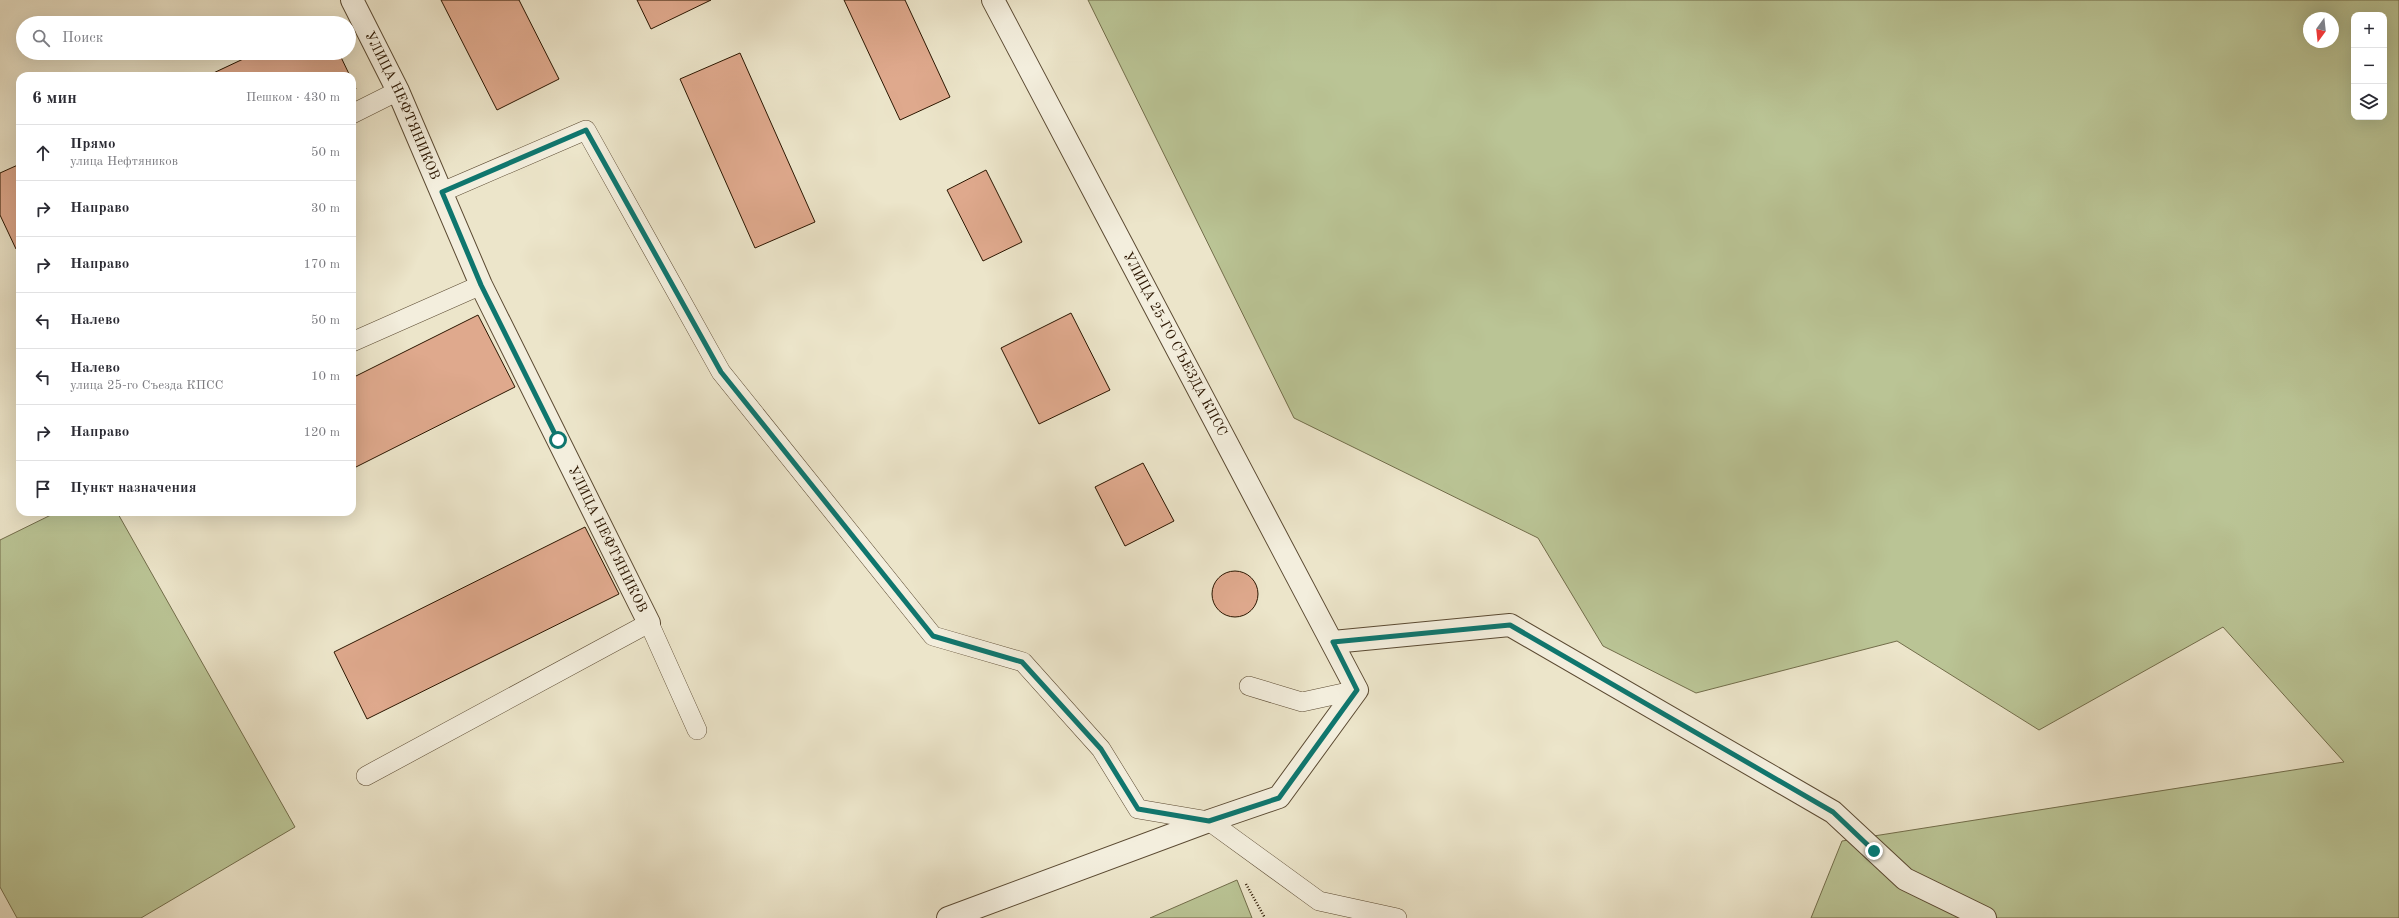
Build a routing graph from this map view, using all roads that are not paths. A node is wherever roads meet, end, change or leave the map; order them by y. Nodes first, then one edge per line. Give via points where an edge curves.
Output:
1 (352, 0) edge
2 (993, 0) edge
3 (398, 91) junction
4 (356, 112) edge
5 (442, 192) junction
6 (481, 285) junction
7 (356, 340) edge
8 (649, 623) junction
9 (1333, 642) junction
10 (1249, 686) dead end
11 (1357, 690) junction
12 (697, 730) dead end
13 (366, 776) dead end
14 (1209, 821) junction
15 (948, 918) edge
16 (1397, 918) edge
17 (1985, 918) edge

1 - 3 street, УЛИЦА НЕФТЯНИКОВ
2 - 9 street, УЛИЦА 25-ГО СЪЕЗДА КПСС
3 - 4 lane
3 - 5 street, УЛИЦА НЕФТЯНИКОВ
5 - 6 street, УЛИЦА НЕФТЯНИКОВ
5 - 14 lane via 586,130 721,372 933,636 1022,662 1101,749 1138,809
6 - 7 lane
6 - 8 street, УЛИЦА НЕФТЯНИКОВ
8 - 12 lane
8 - 13 lane
9 - 11 street, УЛИЦА 25-ГО СЪЕЗДА КПСС
9 - 17 street via 1510,625 1833,812 1905,879
10 - 11 lane via 1302,702
11 - 14 street via 1279,798
14 - 15 street
14 - 16 lane via 1319,901

